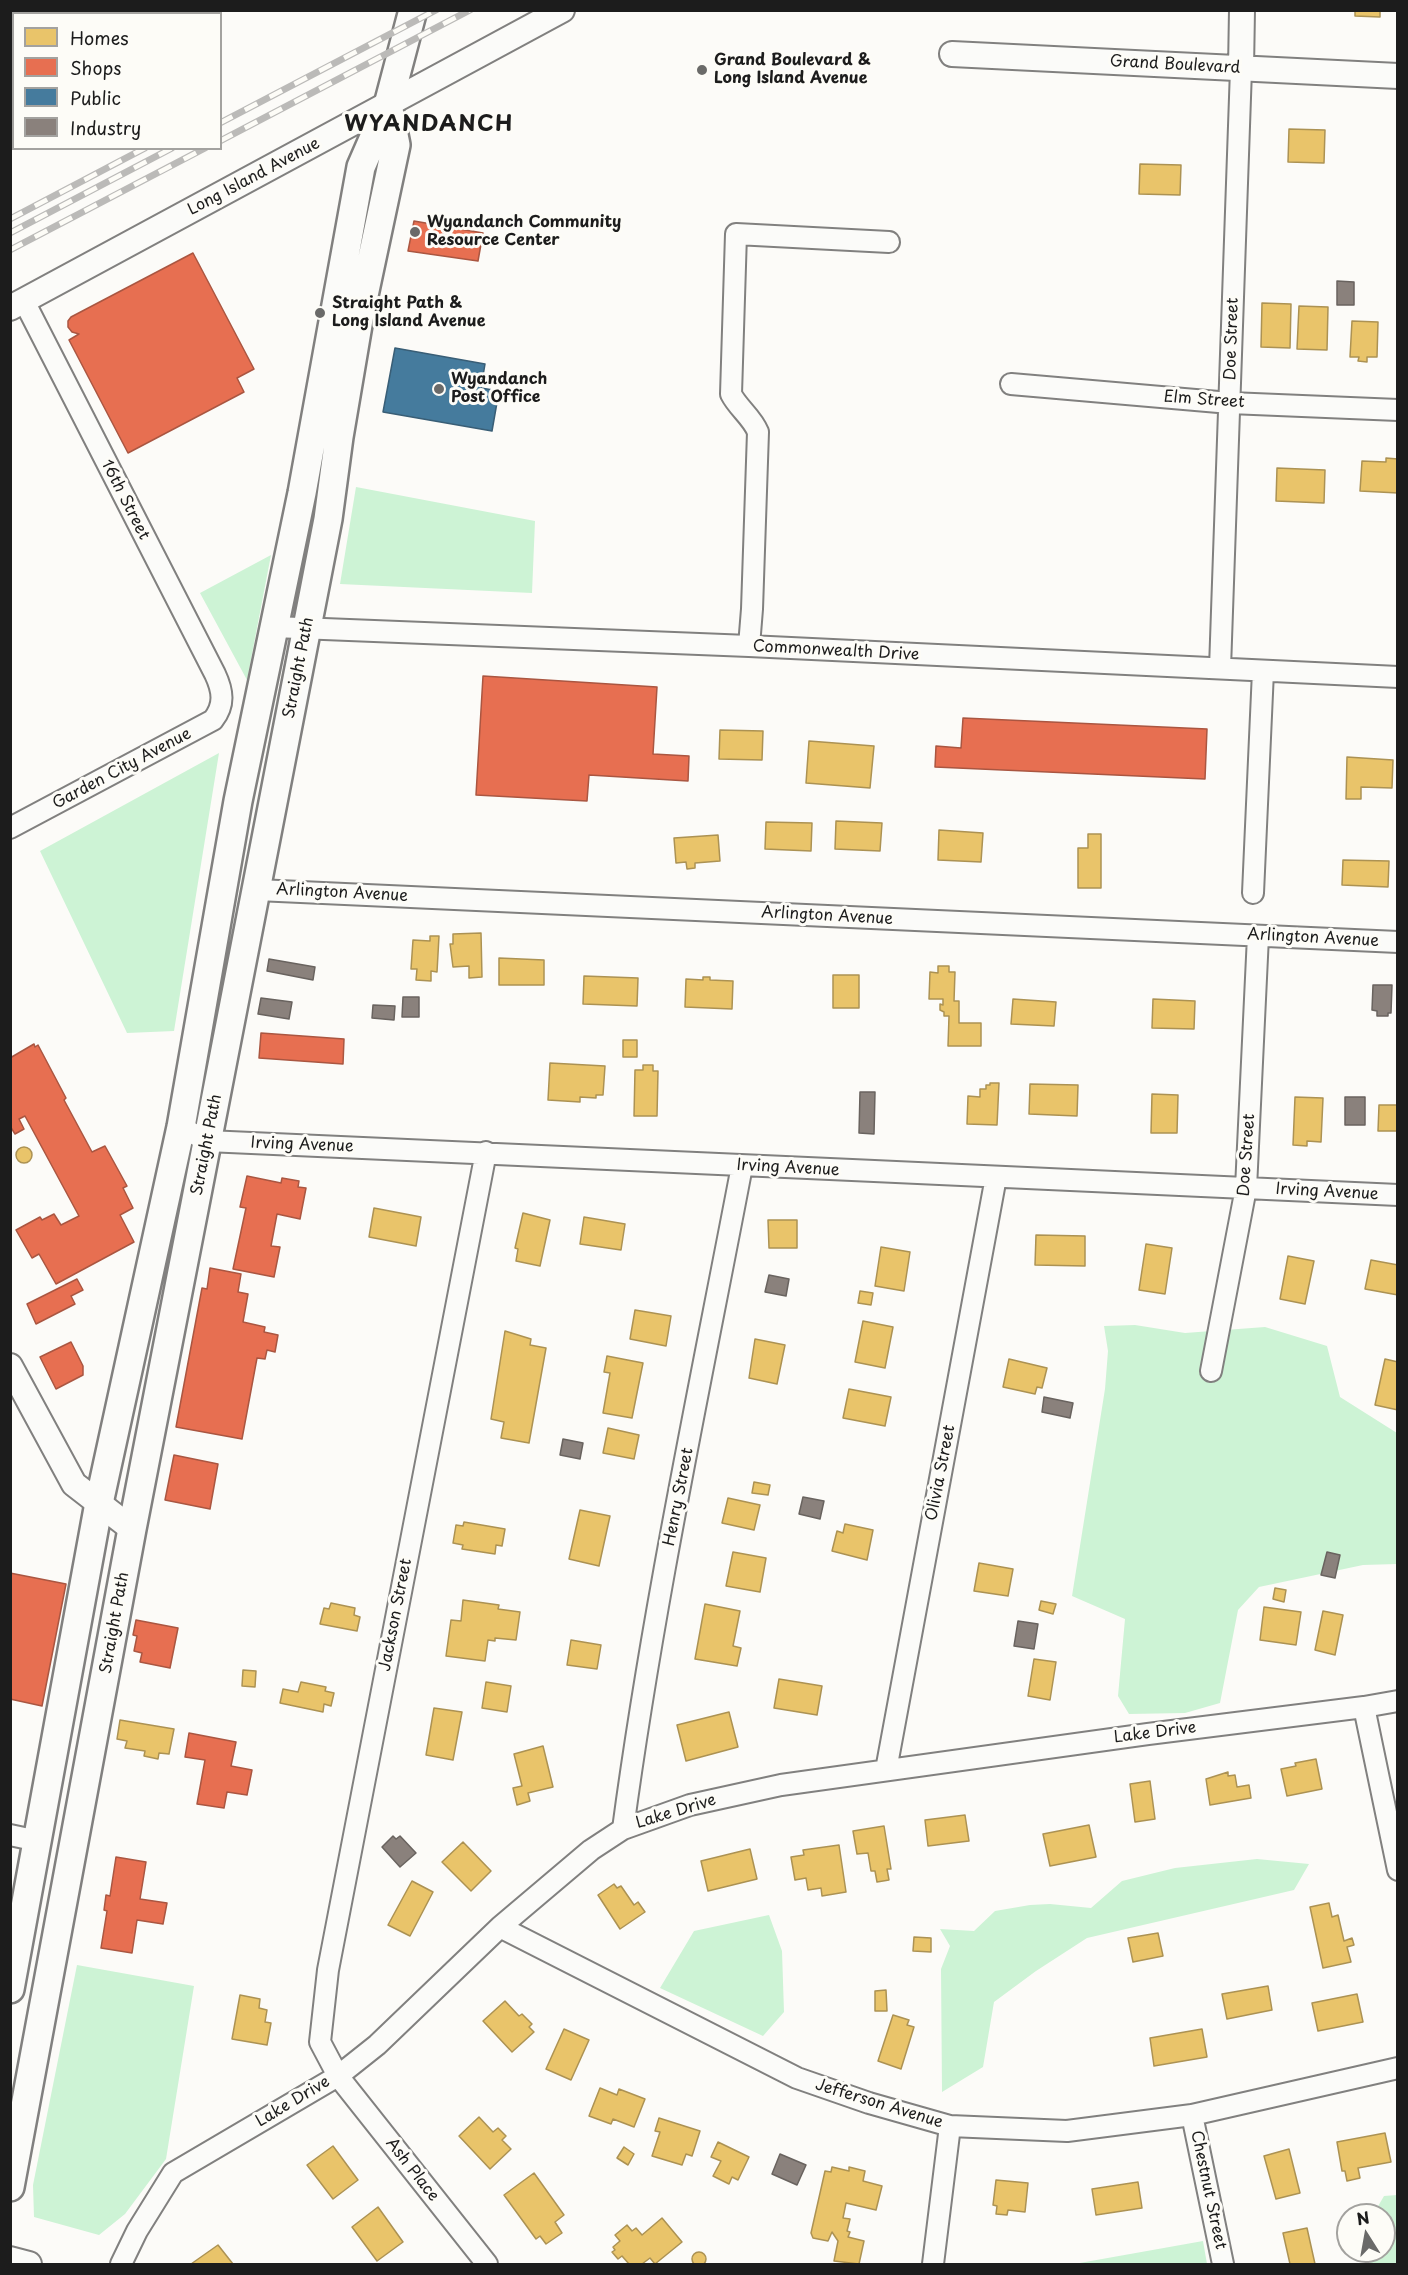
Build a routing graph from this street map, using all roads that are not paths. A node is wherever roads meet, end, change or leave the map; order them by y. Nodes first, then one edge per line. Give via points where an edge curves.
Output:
1 (413, 10) edge
2 (562, 10) edge
3 (1242, 10) edge
4 (952, 54) dead end
5 (1241, 69) junction
6 (1398, 76) edge
7 (388, 105) junction
8 (889, 242) dead end
9 (17, 305) edge
10 (1011, 384) dead end
11 (1230, 403) junction
12 (1398, 410) edge
13 (274, 627) junction
14 (306, 628) junction
15 (749, 646) junction
16 (1220, 668) junction
17 (1263, 671) junction
18 (1398, 677) edge
19 (222, 700) joint
20 (10, 828) edge
21 (257, 890) junction
22 (1253, 893) dead end
23 (1258, 936) junction
24 (1398, 942) edge
25 (181, 1127) junction
26 (207, 1141) junction
27 (486, 1152) junction
28 (742, 1166) junction
29 (996, 1177) junction
30 (1246, 1188) junction
31 (1398, 1195) edge
32 (10, 1366) edge
33 (1211, 1371) dead end
34 (99, 1503) junction
35 (132, 1529) junction
36 (1398, 1701) edge
37 (1364, 1707) junction
38 (886, 1770) junction
39 (623, 1828) junction
40 (10, 1835) edge
41 (38, 1841) junction
42 (1398, 1870) edge
43 (500, 1927) junction
44 (10, 1989) edge
45 (1398, 2068) edge
46 (338, 2076) junction
47 (1192, 2115) junction
48 (950, 2126) junction
49 (10, 2187) edge
50 (10, 2259) edge
51 (29, 2265) edge
52 (121, 2265) edge
53 (487, 2265) edge
54 (933, 2265) edge
55 (1223, 2265) edge

1 - 7 main road, Straight Path
2 - 7 street, Long Island Avenue
3 - 5 street, Doe Street
4 - 5 street, Grand Boulevard
5 - 6 street, Grand Boulevard
5 - 11 street, Doe Street
7 - 9 street, Long Island Avenue
7 - 13 main road, Straight Path via 361,167
7 - 14 main road, Straight Path via 396,145 359,319 328,519
8 - 15 street via 736,234 731,394 758,432
9 - 19 street, 16th Street via 215,674
10 - 11 street, Elm Street
11 - 12 street, Elm Street
11 - 16 street, Doe Street
13 - 14 street, Commonwealth Drive
13 - 25 main road, Straight Path via 237,801
14 - 15 street, Commonwealth Drive
14 - 21 main road, Straight Path
15 - 16 street, Commonwealth Drive
16 - 17 street, Commonwealth Drive
17 - 18 street, Commonwealth Drive
17 - 22 street
19 - 20 street, Garden City Avenue via 213,720
21 - 23 street, Arlington Avenue
21 - 26 main road, Straight Path
23 - 24 street, Arlington Avenue
23 - 30 street, Doe Street
25 - 26 street, Irving Avenue
25 - 34 main road, Straight Path
26 - 27 street, Irving Avenue
26 - 35 main road, Straight Path
27 - 28 street, Irving Avenue
27 - 46 street, Jackson Street via 328,1970 320,2042
28 - 29 street, Irving Avenue
28 - 39 street, Henry Street via 676,1511
29 - 30 street, Irving Avenue
29 - 38 street, Olivia Street
30 - 31 street, Irving Avenue
30 - 33 street, Doe Street
32 - 34 street via 74,1484
34 - 35 street
34 - 41 main road, Straight Path
35 - 49 main road, Straight Path
36 - 37 street, Lake Drive
37 - 38 street, Lake Drive
37 - 42 street
38 - 39 street, Lake Drive via 758,1790 690,1805
39 - 43 street, Lake Drive
40 - 41 street
41 - 44 main road, Straight Path
43 - 46 street, Lake Drive via 377,2045
43 - 48 street, Jefferson Avenue via 798,2078
45 - 47 street, Jefferson Avenue
46 - 52 street, Lake Drive via 173,2173
46 - 53 street, Ash Place
47 - 48 street, Jefferson Avenue via 1066,2131
47 - 55 street, Chestnut Street
48 - 54 street
50 - 51 street

